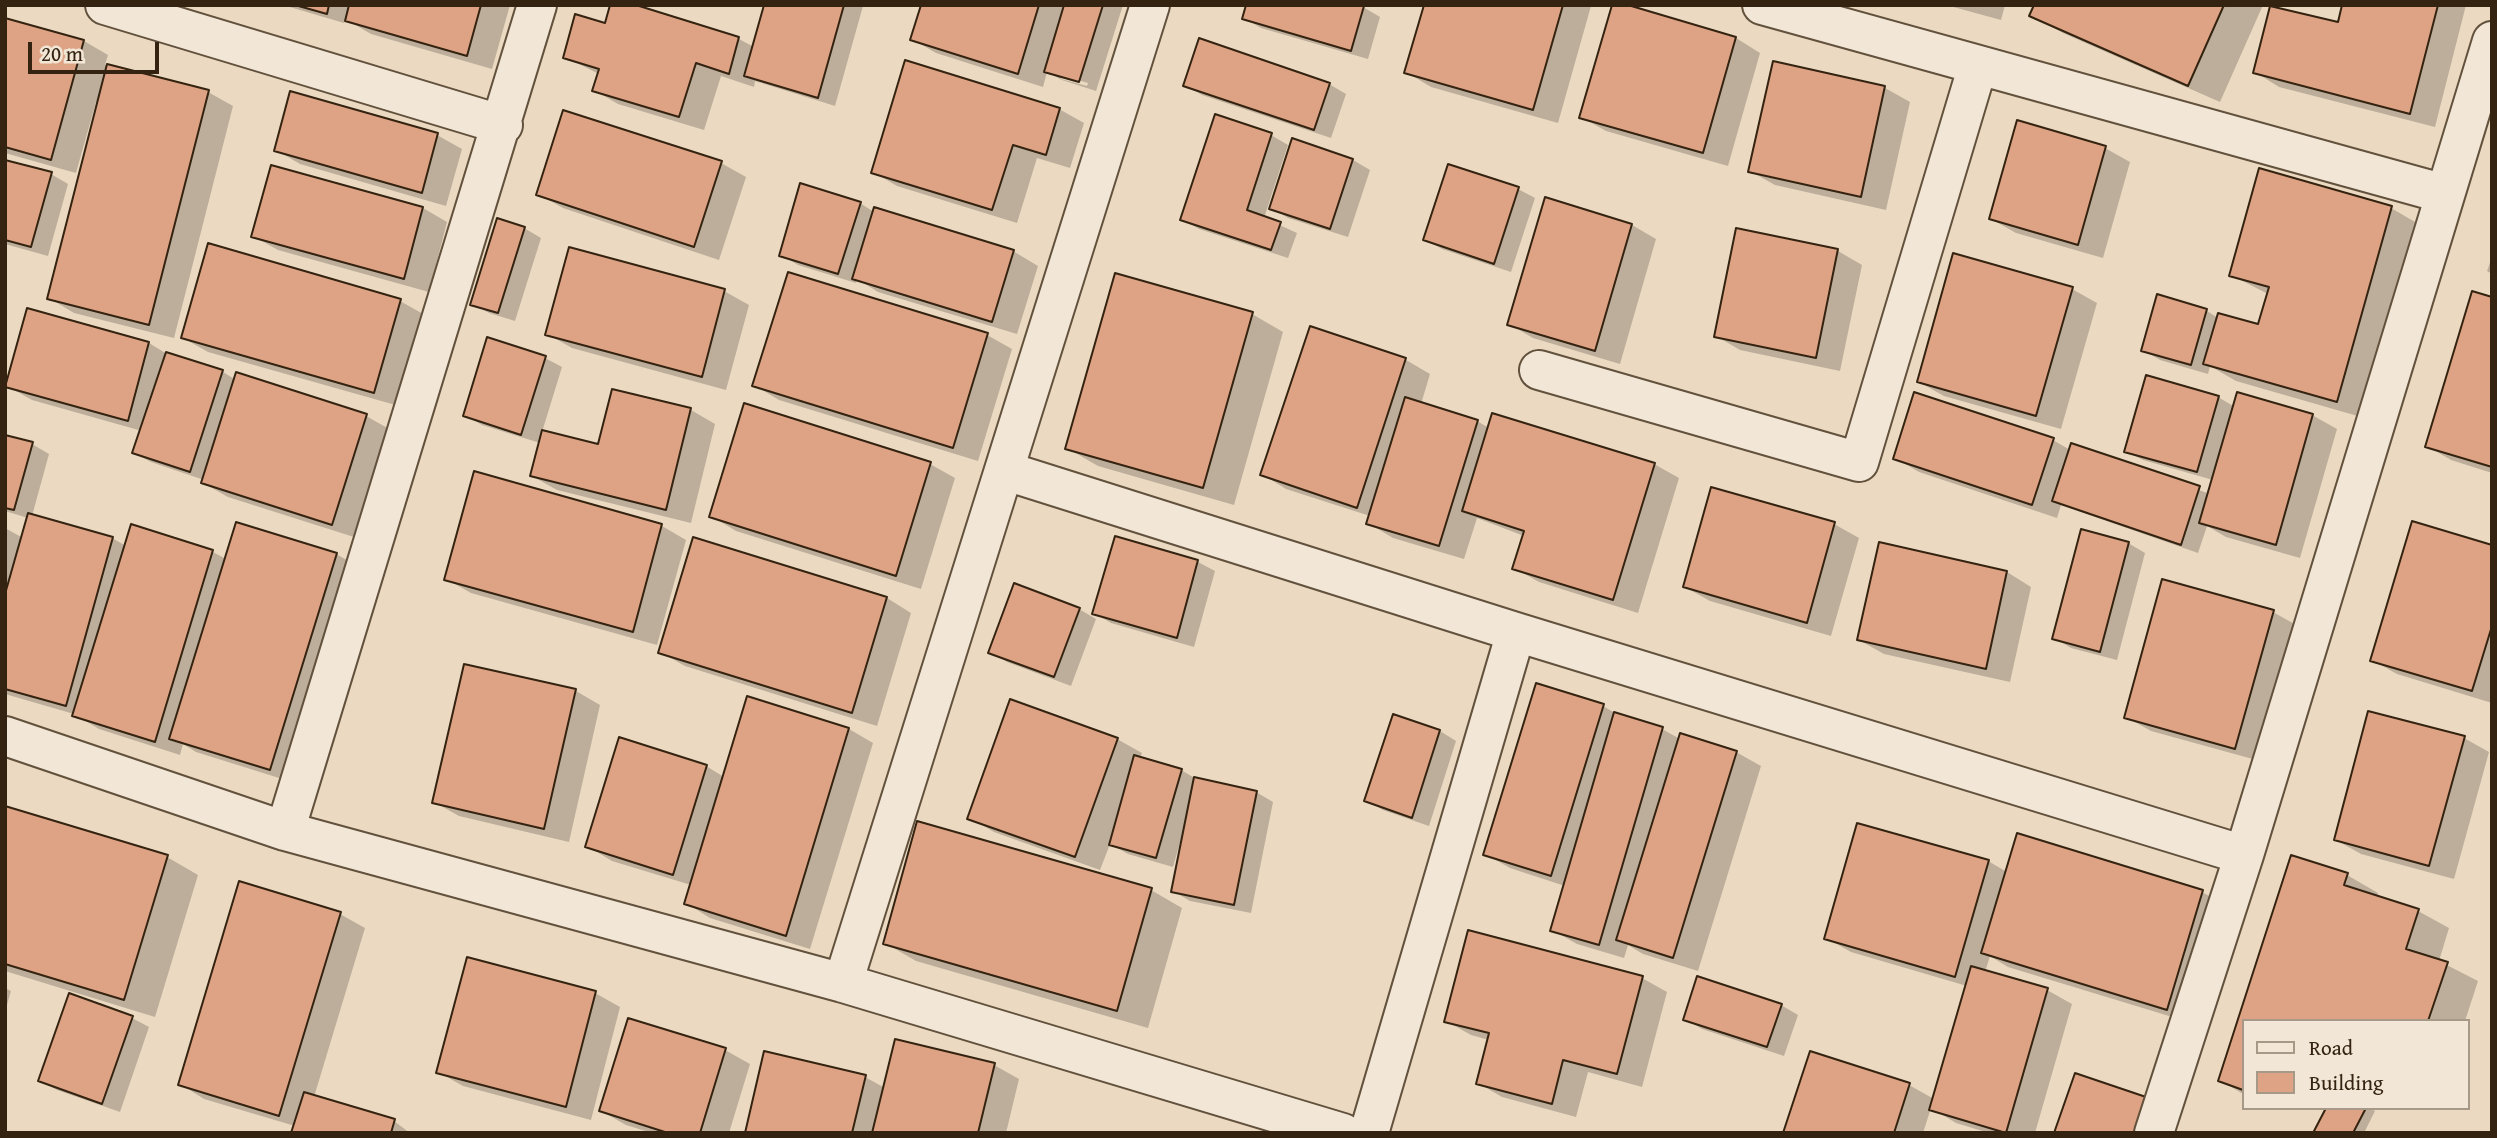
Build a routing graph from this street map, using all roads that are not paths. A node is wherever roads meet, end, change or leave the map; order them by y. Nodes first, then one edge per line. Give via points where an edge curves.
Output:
1 (105, 5) edge
2 (537, 5) edge
3 (1150, 5) edge
4 (1762, 5) edge
5 (2492, 41) edge
6 (1978, 65) junction
7 (503, 125) junction
8 (2445, 194) junction
9 (1539, 370) dead end
10 (1006, 471) junction
11 (1516, 632) junction
12 (5, 736) edge
13 (285, 831) junction
14 (2244, 855) junction
15 (843, 983) junction
16 (1343, 1133) edge
17 (1368, 1133) edge
18 (2154, 1133) edge

1 - 7 street
2 - 7 street
3 - 10 street
4 - 6 street
5 - 8 street
6 - 8 street
6 - 9 street via 1859,462
7 - 13 street
8 - 14 street
10 - 11 street
10 - 15 street
11 - 14 street
11 - 17 street
12 - 13 street
13 - 15 street
14 - 18 street
15 - 16 street

